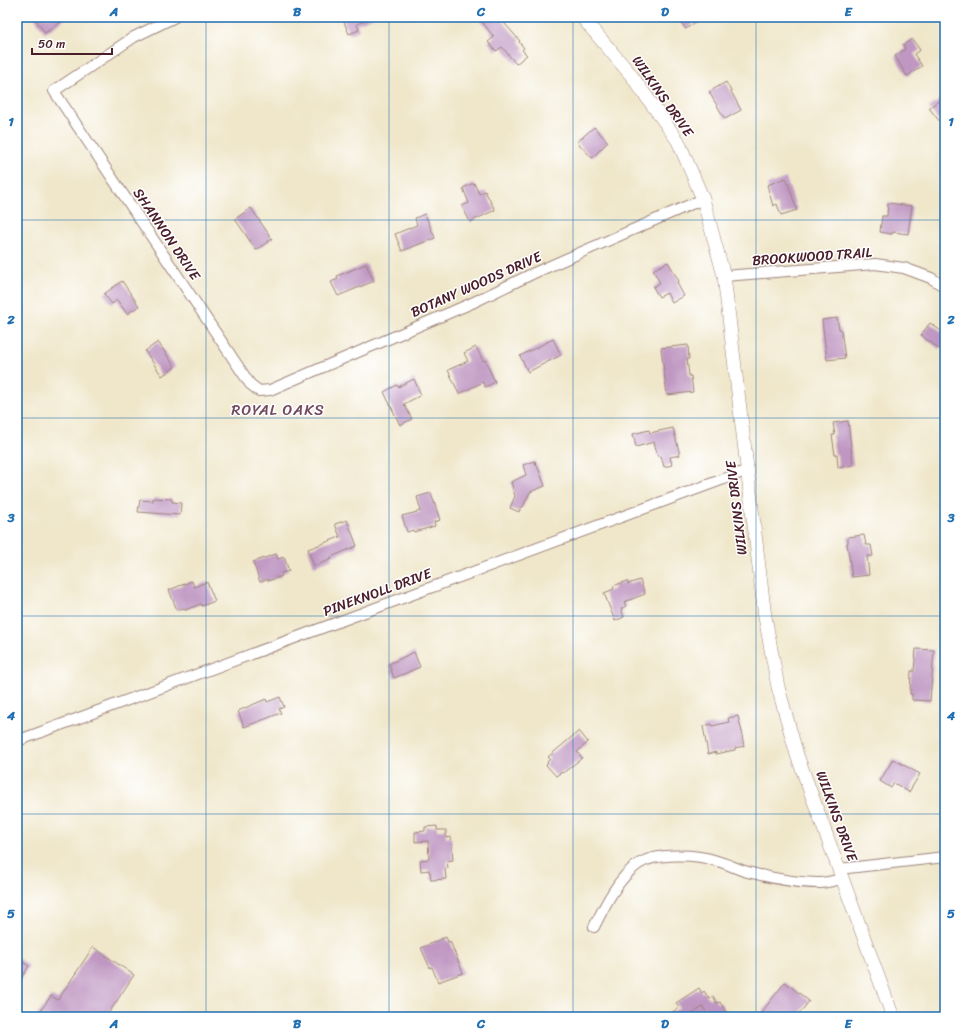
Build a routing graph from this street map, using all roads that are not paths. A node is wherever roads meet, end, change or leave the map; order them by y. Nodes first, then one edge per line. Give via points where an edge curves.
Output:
1 (176, 17) edge
2 (582, 17) edge
3 (703, 199) junction
4 (724, 276) junction
5 (945, 287) edge
6 (260, 391) joint
7 (748, 470) junction
8 (17, 740) edge
9 (945, 857) edge
10 (841, 874) junction
11 (594, 927) dead end
12 (893, 1017) edge

1 - 6 street, SHANNON DRIVE via 134,36 54,91 250,384
2 - 3 street, WILKINS DRIVE via 631,75 678,141
3 - 4 street, WILKINS DRIVE
3 - 6 street, BOTANY WOODS DRIVE via 450,312 270,390
4 - 5 street, BROOKWOOD TRAIL via 875,264 904,268 931,278
4 - 7 street, WILKINS DRIVE
7 - 8 street, PINEKNOLL DRIVE
7 - 10 street, WILKINS DRIVE via 765,617 778,687 797,755
9 - 10 street
10 - 11 street via 819,883 750,873 716,860 692,855 659,856 637,864 603,907
10 - 12 street, WILKINS DRIVE

